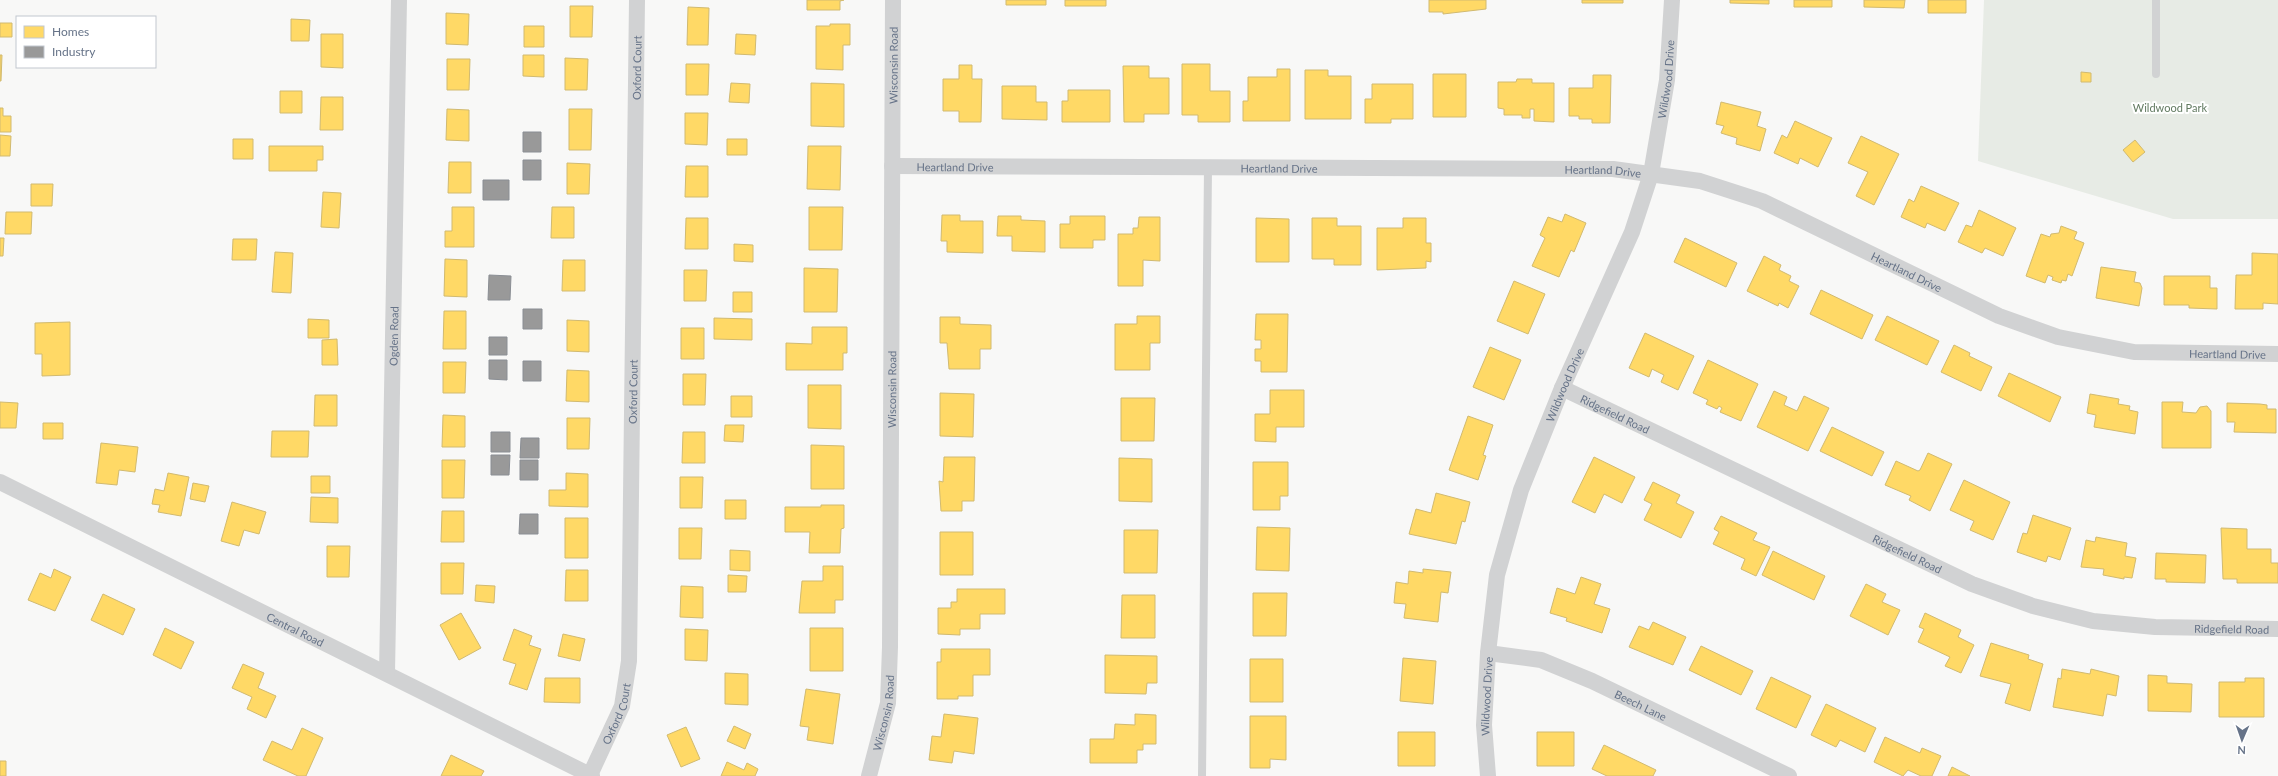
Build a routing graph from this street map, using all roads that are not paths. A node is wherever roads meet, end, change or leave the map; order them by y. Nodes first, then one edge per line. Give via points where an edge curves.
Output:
1 (399, 0) edge
2 (637, 0) edge
3 (893, 0) edge
4 (1672, 0) edge
5 (2156, 0) edge
6 (2156, 74) dead end
7 (892, 166) junction
8 (1208, 168) junction
9 (1651, 174) junction
10 (2278, 354) edge
11 (1562, 388) junction
12 (0, 482) edge
13 (2278, 629) edge
14 (1488, 653) junction
15 (387, 673) junction
16 (591, 776) edge
17 (870, 776) edge
18 (1202, 776) edge
19 (1488, 776) edge
20 (1789, 776) edge

1 - 15 street, Ogden Road
2 - 16 street, Oxford Court via 629,661 622,706
3 - 7 street, Wisconsin Road
4 - 9 street, Wildwood Drive via 1667,80
5 - 6 lane
7 - 8 street, Heartland Drive
7 - 17 street, Wisconsin Road via 888,696
8 - 9 street, Heartland Drive via 1613,169
8 - 18 lane
9 - 10 street, Heartland Drive via 1700,181 1762,201 1999,316 2058,337 2134,352
9 - 11 street, Wildwood Drive via 1632,232
11 - 13 street, Ridgefield Road via 1972,584 2033,606 2093,621 2155,626
11 - 14 street, Wildwood Drive via 1521,490 1497,575
12 - 15 street, Central Road
14 - 19 street, Wildwood Drive via 1484,725
14 - 20 street, Beech Lane via 1541,660 1592,681
15 - 16 street, Central Road

